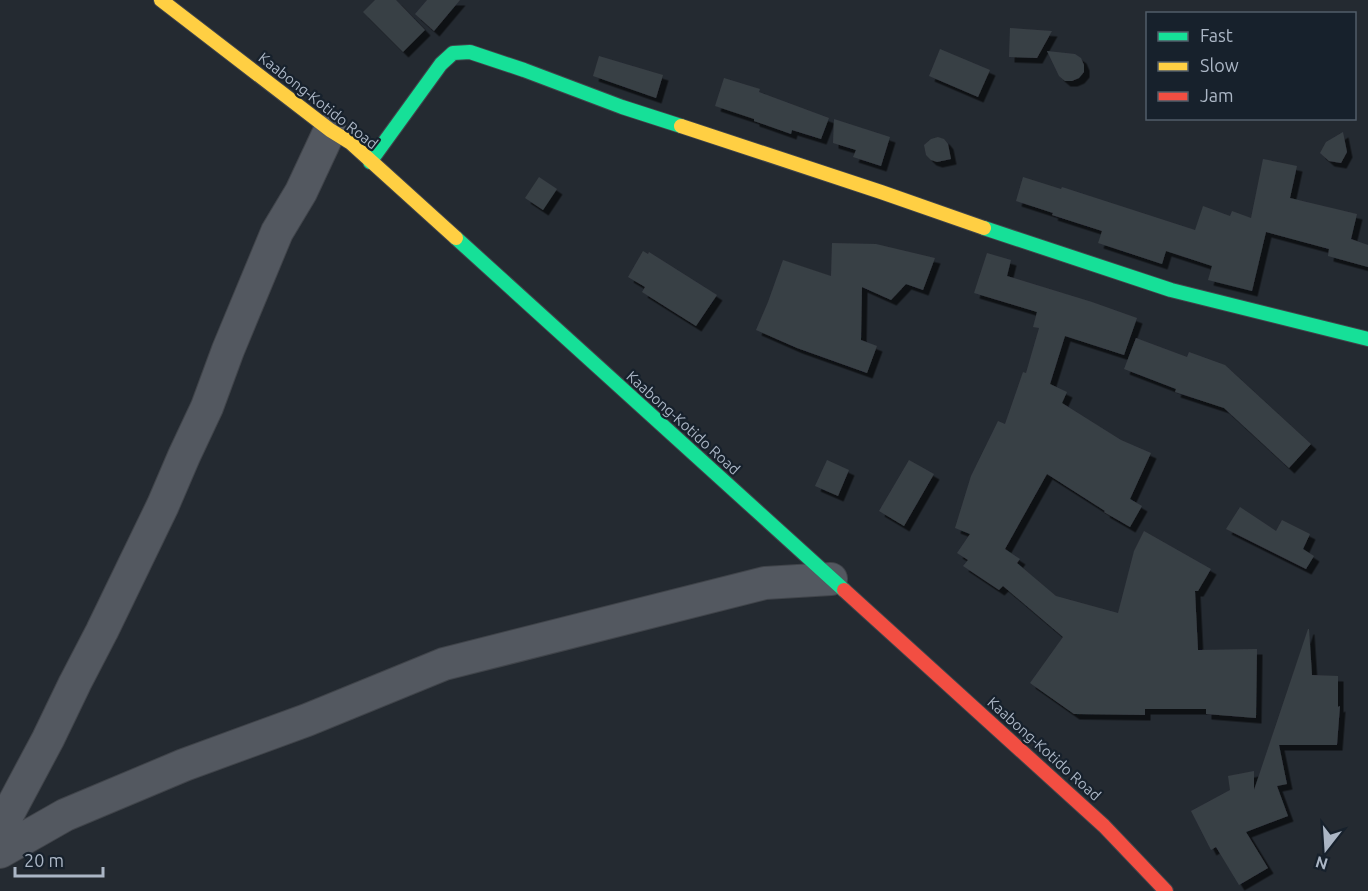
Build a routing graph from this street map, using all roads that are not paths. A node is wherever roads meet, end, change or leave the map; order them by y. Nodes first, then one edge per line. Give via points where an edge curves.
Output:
1 (161, 0) edge
2 (330, 130) junction
3 (370, 162) junction
4 (1368, 339) edge
5 (831, 579) junction
6 (0, 829) edge
7 (0, 852) edge
8 (1166, 891) edge

1 - 2 main road, Kaabong-Kotido Road
2 - 3 main road, Kaabong-Kotido Road
2 - 6 street via 277,232 163,506
3 - 4 main road via 441,64 453,52 470,52 622,107 1171,290
3 - 5 main road, Kaabong-Kotido Road
5 - 7 street via 765,583 444,664 65,815
5 - 8 main road, Kaabong-Kotido Road via 1104,826

